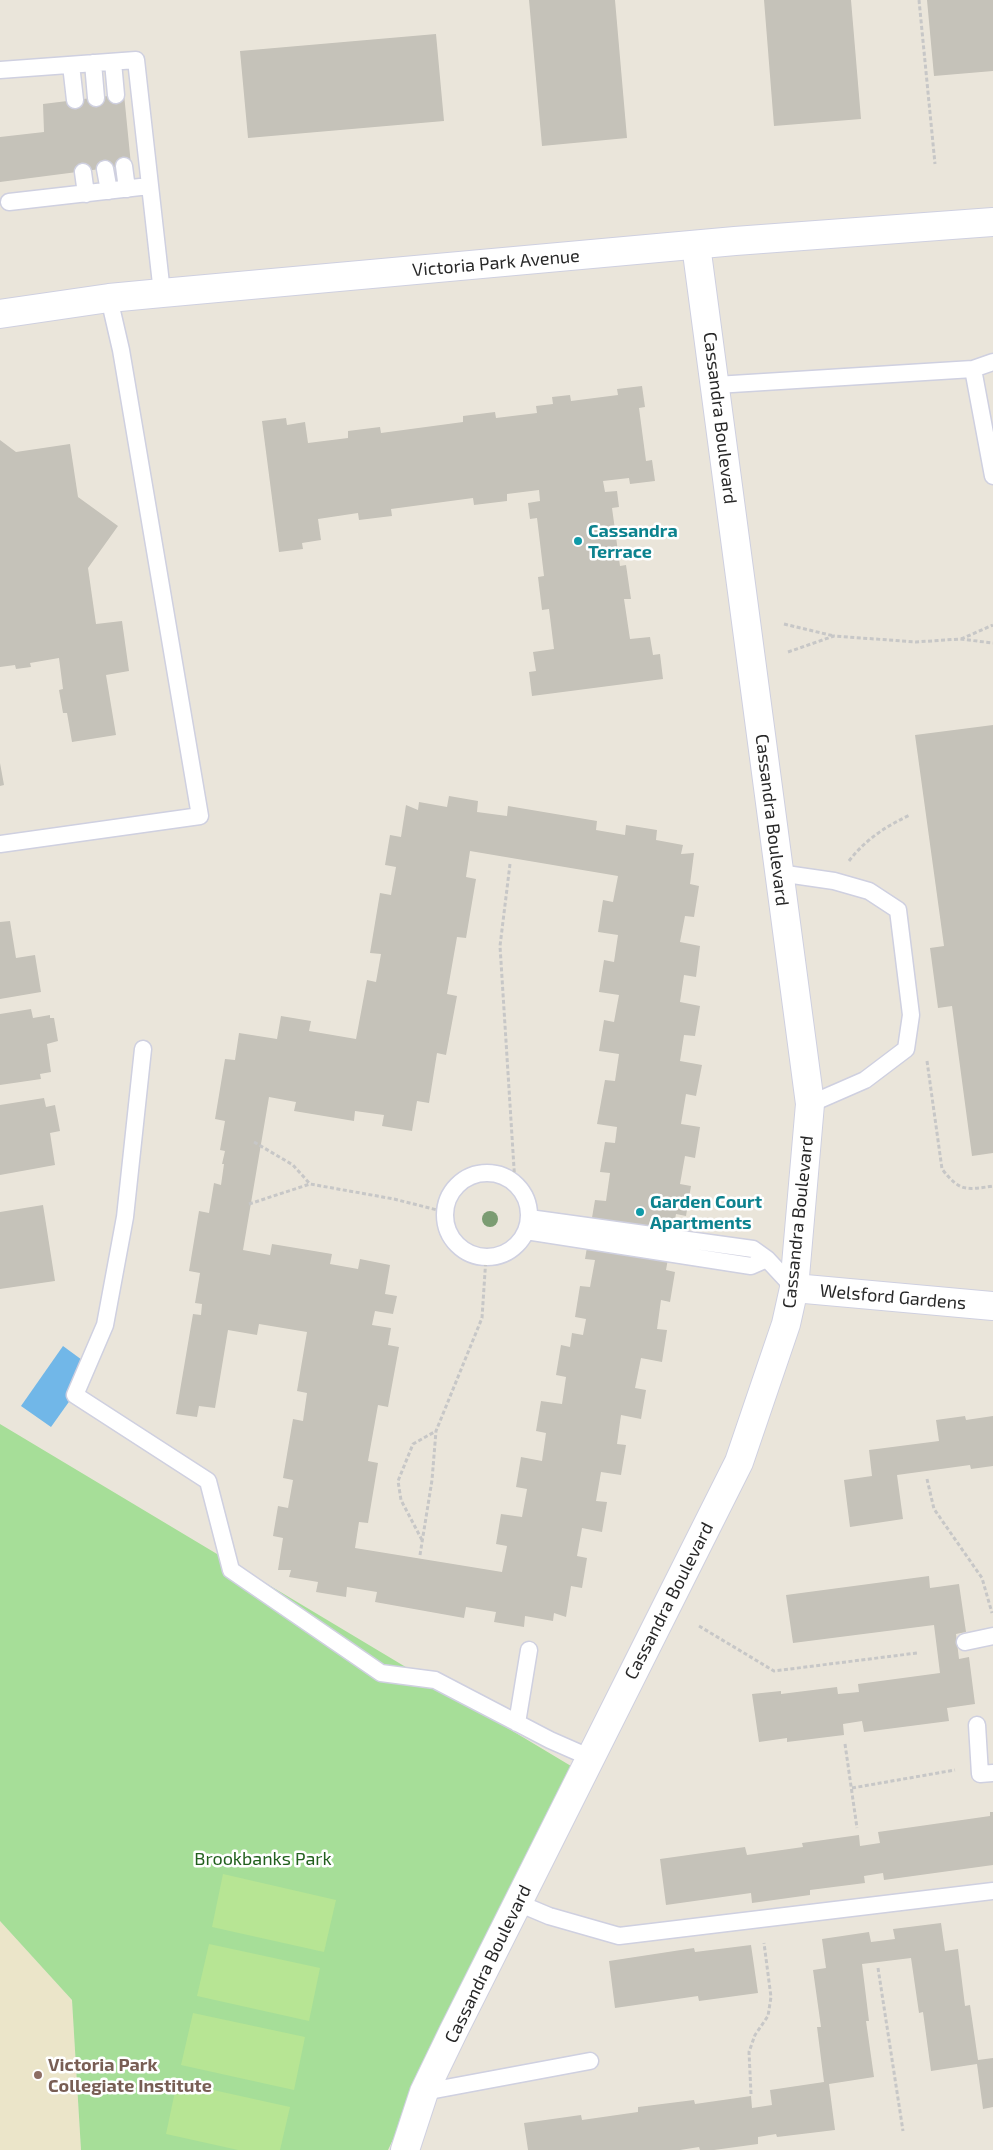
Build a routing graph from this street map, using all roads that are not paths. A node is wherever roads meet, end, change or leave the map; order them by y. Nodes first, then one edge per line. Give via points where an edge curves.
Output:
1 (113, 62) junction
2 (93, 63) junction
3 (71, 64) junction
4 (0, 70) edge
5 (116, 95) dead end
6 (96, 98) dead end
7 (76, 100) dead end
8 (124, 166) dead end
9 (105, 169) dead end
10 (83, 172) dead end
11 (149, 186) junction
12 (127, 189) junction
13 (109, 191) junction
14 (86, 194) junction
15 (9, 202) dead end
16 (993, 222) edge
17 (696, 245) junction
18 (162, 293) junction
19 (109, 298) junction
20 (0, 314) edge
21 (993, 362) edge
22 (974, 369) junction
23 (716, 385) junction
24 (993, 476) edge
25 (0, 844) edge
26 (779, 874) junction
27 (143, 1049) dead end
28 (810, 1104) junction
29 (527, 1224) junction
30 (794, 1288) junction
31 (993, 1306) edge
32 (993, 1636) edge
33 (965, 1642) dead end
34 (529, 1650) dead end
35 (517, 1723) junction
36 (977, 1725) dead end
37 (591, 1758) junction
38 (993, 1773) edge
39 (993, 1891) edge
40 (518, 1903) junction
41 (590, 2061) dead end
42 (424, 2092) junction
43 (405, 2150) edge

1 - 2 lane
1 - 5 lane
1 - 11 lane via 136,60
2 - 3 lane
2 - 6 lane
3 - 4 lane
3 - 7 lane
8 - 12 lane
9 - 13 lane
10 - 14 lane
11 - 12 lane
11 - 18 lane
12 - 13 lane
13 - 14 lane
14 - 15 lane
16 - 17 street, Victoria Park Avenue
17 - 18 street, Victoria Park Avenue
17 - 23 street, Cassandra Boulevard
18 - 19 street, Victoria Park Avenue
19 - 20 street, Victoria Park Avenue
19 - 25 lane via 121,350 200,816
21 - 22 lane
22 - 23 lane
22 - 24 lane
23 - 26 street, Cassandra Boulevard
26 - 28 street, Cassandra Boulevard
26 - 28 lane via 834,881 868,891 898,910 911,1015 906,1049 865,1080
27 - 35 lane via 125,1217 105,1325 75,1395 208,1481 231,1570 381,1673 435,1680
28 - 30 street, Cassandra Boulevard
29 - 29 lane via 528,1206 523,1194 515,1184 492,1173 478,1174 455,1187 445,1212 446,1226 452,1238 467,1252 486,1257 510,1250 519,1242
29 - 30 lane via 751,1266 767,1259
30 - 31 street, Welsford Gardens
30 - 37 street, Cassandra Boulevard via 786,1324 739,1462
32 - 33 lane
34 - 35 lane
35 - 37 lane
36 - 38 lane via 980,1774
37 - 40 street, Cassandra Boulevard
39 - 40 lane via 619,1936 548,1916
40 - 42 street, Cassandra Boulevard
41 - 42 lane
42 - 43 street, Cassandra Boulevard

